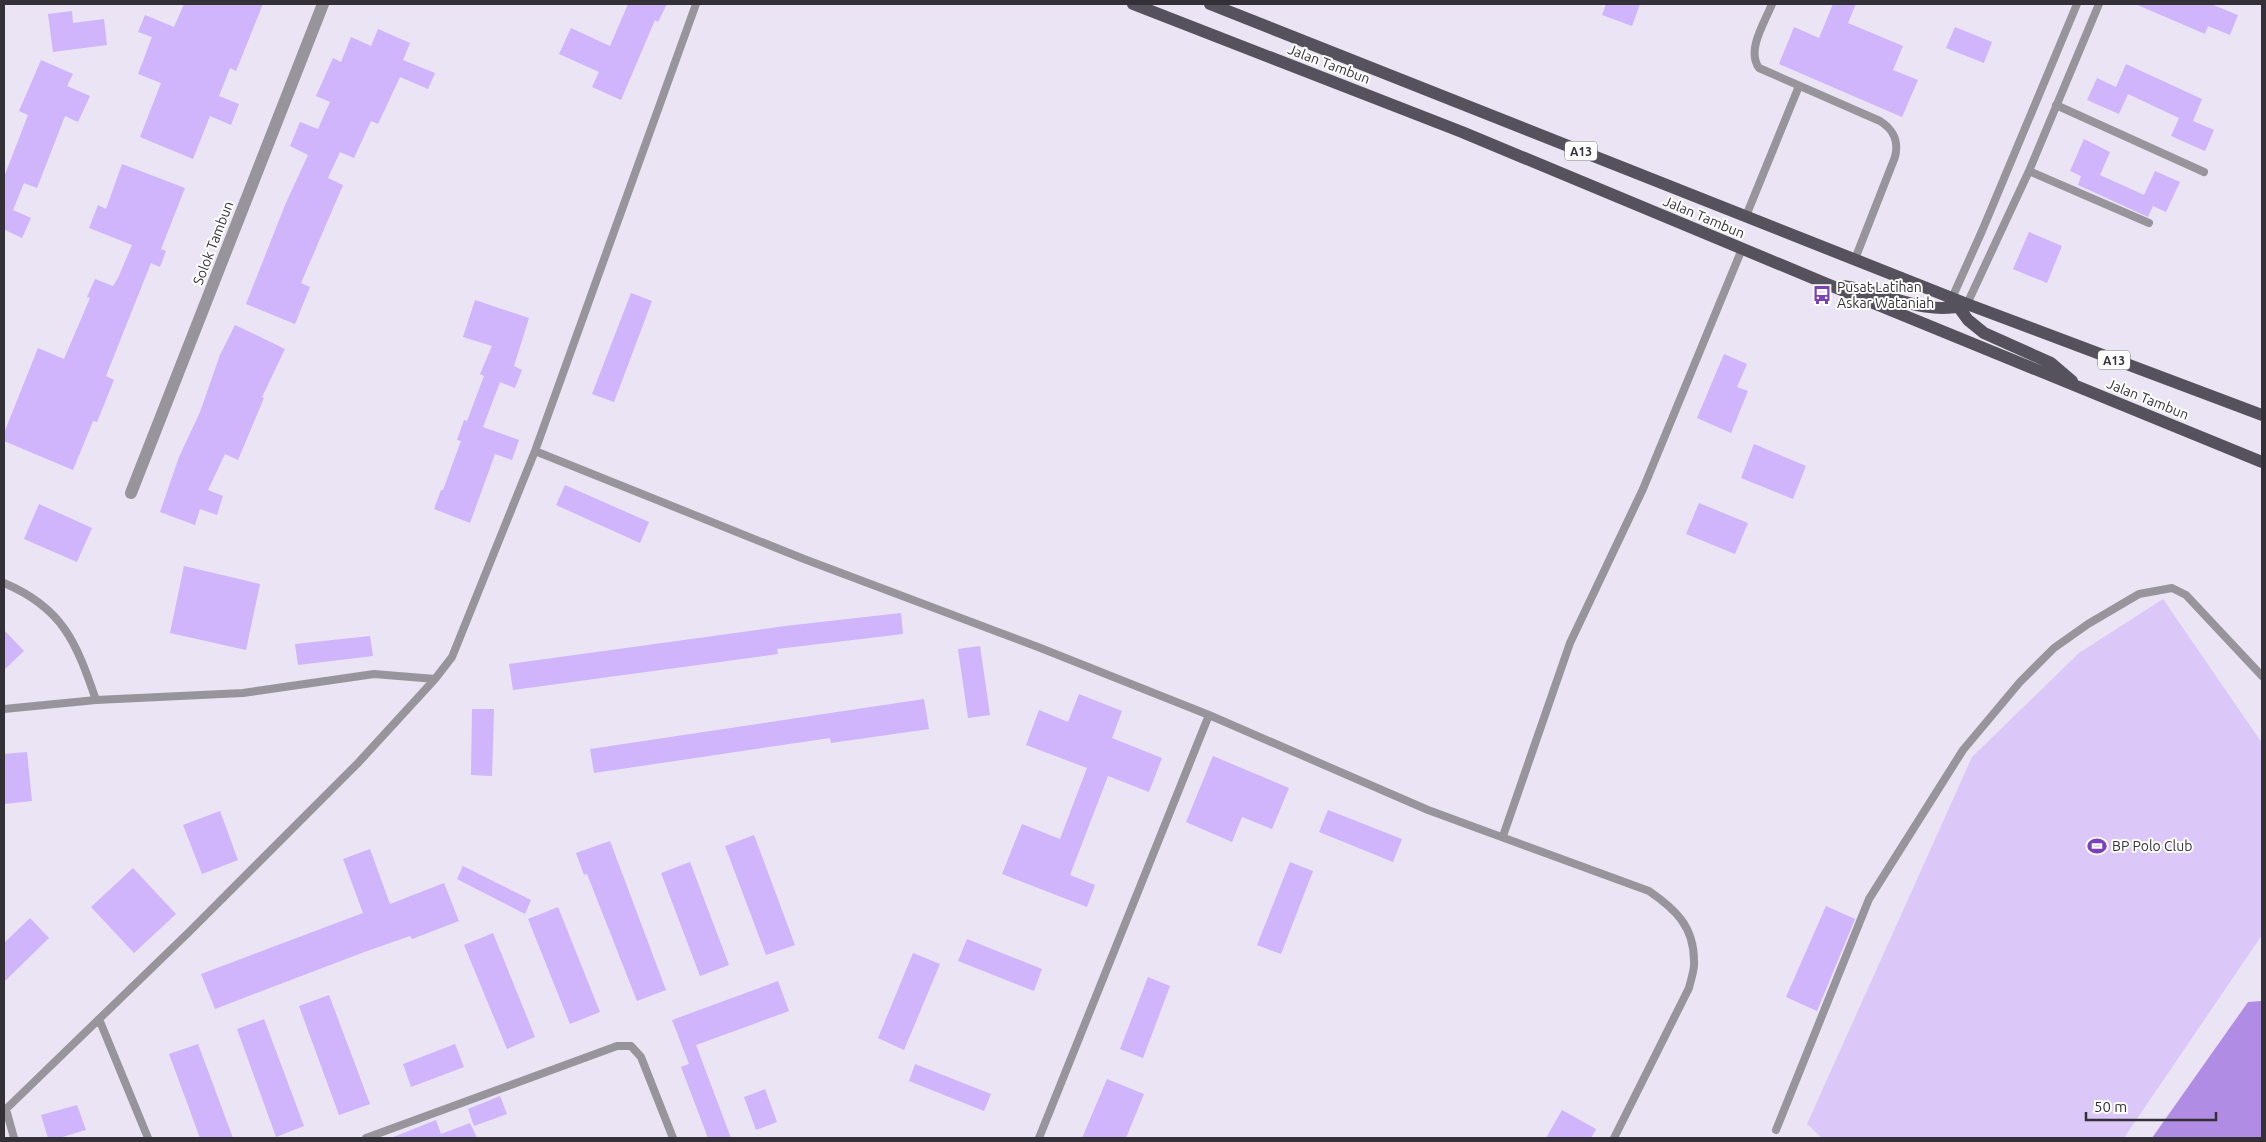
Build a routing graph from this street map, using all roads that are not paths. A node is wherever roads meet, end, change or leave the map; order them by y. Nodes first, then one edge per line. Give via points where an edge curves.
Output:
1 (322, 4) edge
2 (696, 4) edge
3 (1132, 4) edge
4 (1210, 4) edge
5 (1772, 4) edge
6 (2077, 4) edge
7 (2099, 4) edge
8 (1799, 86) junction
9 (2056, 105) junction
10 (2029, 171) junction
11 (2204, 172) dead end
12 (1746, 216) junction
13 (2149, 223) dead end
14 (1742, 249) junction
15 (1855, 259) junction
16 (1827, 284) junction
17 (1959, 303) junction
18 (2079, 388) junction
19 (2262, 415) edge
20 (535, 451) junction
21 (2262, 462) edge
22 (131, 493) dead end
23 (4, 583) edge
24 (2262, 676) edge
25 (435, 679) junction
26 (2262, 683) edge
27 (96, 700) junction
28 (4, 709) edge
29 (1209, 715) junction
30 (1503, 836) junction
31 (99, 1019) junction
32 (5, 1110) edge
33 (1776, 1130) dead end
34 (14, 1138) edge
35 (148, 1138) edge
36 (366, 1138) edge
37 (673, 1138) edge
38 (1039, 1138) edge
39 (1614, 1138) edge

1 - 22 street, Solok Tambun
2 - 20 lane
3 - 14 main road, Jalan Tambun / A13 via 1462,132
4 - 12 main road, Jalan Tambun / A13
5 - 8 lane via 1754,48 1754,62 1764,72
6 - 17 lane via 1982,231
7 - 9 lane
8 - 12 lane
8 - 15 lane via 1880,121 1893,132 1896,140 1895,157
9 - 10 lane
9 - 11 lane
10 - 13 lane
10 - 17 lane
12 - 15 main road, Jalan Tambun / A13
14 - 16 main road, Jalan Tambun / A13
14 - 30 lane via 1643,489 1570,643
15 - 17 main road, Jalan Tambun / A13
16 - 17 main road via 1862,288 1919,306
16 - 18 main road, Jalan Tambun / A13
17 - 18 main road via 1984,333 2051,362
17 - 19 main road, Jalan Tambun / A13
18 - 21 main road, Jalan Tambun / A13
20 - 25 lane via 452,658
20 - 29 lane
23 - 27 lane via 22,590 62,624 76,647
24 - 26 lane
24 - 33 lane via 2186,595 2172,588 2136,596 2054,648 2020,682 1963,750 1869,899
25 - 27 lane via 374,674 243,693
25 - 31 lane via 351,770
27 - 28 lane
29 - 30 lane via 1428,810
29 - 38 lane
30 - 39 lane via 1649,891 1672,907 1688,929 1694,961 1689,988
31 - 32 lane
31 - 35 lane
32 - 34 lane
36 - 37 lane via 617,1046 631,1046 641,1057

